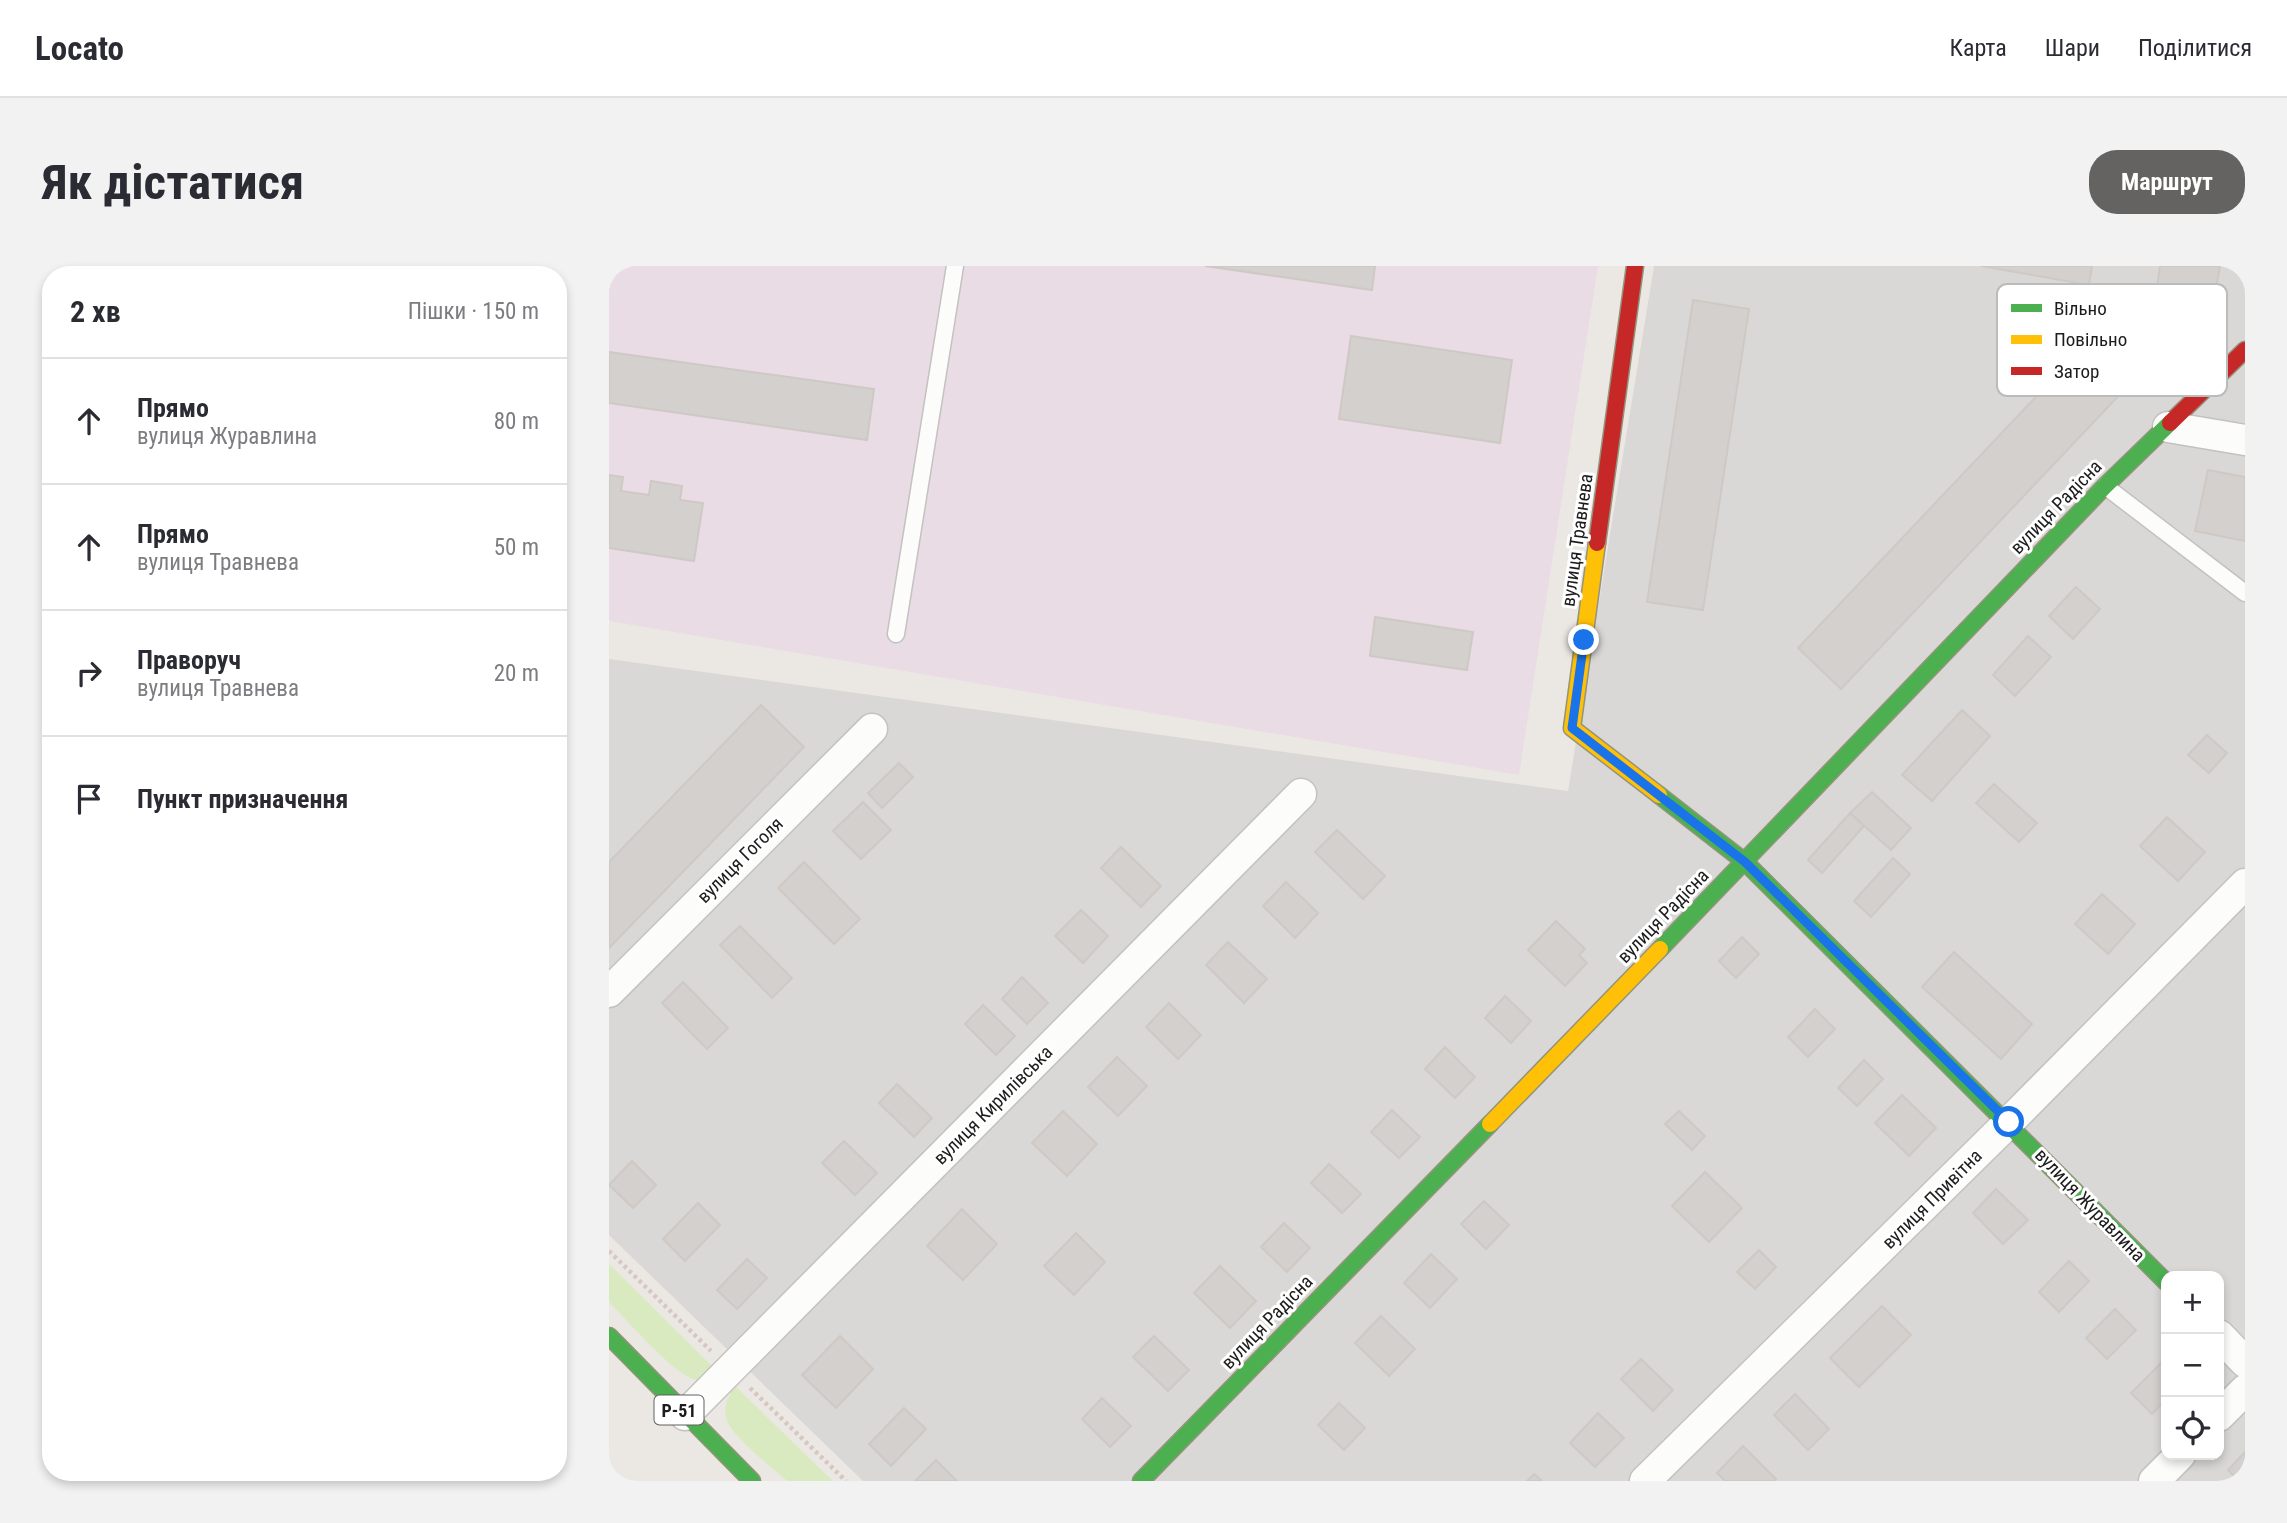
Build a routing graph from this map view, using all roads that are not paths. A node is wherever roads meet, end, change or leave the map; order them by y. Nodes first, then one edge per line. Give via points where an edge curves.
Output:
1 (955, 266) edge
2 (1635, 266) edge
3 (2245, 350) edge
4 (2227, 368) edge
5 (2199, 396) edge
6 (2168, 427) junction
7 (2245, 440) edge
8 (2105, 486) junction
9 (2245, 593) edge
10 (896, 634) dead end
11 (872, 729) dead end
12 (1301, 794) dead end
13 (1745, 862) junction
14 (2245, 884) edge
15 (609, 992) edge
16 (2009, 1122) junction
17 (2161, 1277) edge
18 (609, 1336) edge
19 (2224, 1340) edge
20 (2245, 1362) edge
21 (2245, 1390) edge
22 (2224, 1411) edge
23 (685, 1415) junction
24 (2176, 1460) edge
25 (752, 1481) edge
26 (1141, 1481) edge
27 (1645, 1481) edge
28 (2154, 1481) edge

1 - 10 lane
2 - 13 street, вулиця Травнева via 1572,728
3 - 4 street, вулиця Радісна
5 - 6 street, вулиця Радісна
6 - 7 street
6 - 8 street, вулиця Радісна
8 - 9 lane
8 - 13 street, вулиця Радісна
11 - 15 street, вулиця Гоголя
12 - 23 street, вулиця Кирилівська
13 - 16 street, вулиця Журавлина
13 - 26 street, вулиця Радісна
14 - 16 street, вулиця Привітна
16 - 17 street, вулиця Журавлина
16 - 27 street, вулиця Привітна
18 - 23 street, Р-51
19 - 20 street
21 - 22 street
23 - 25 street, Р-51
24 - 28 street

